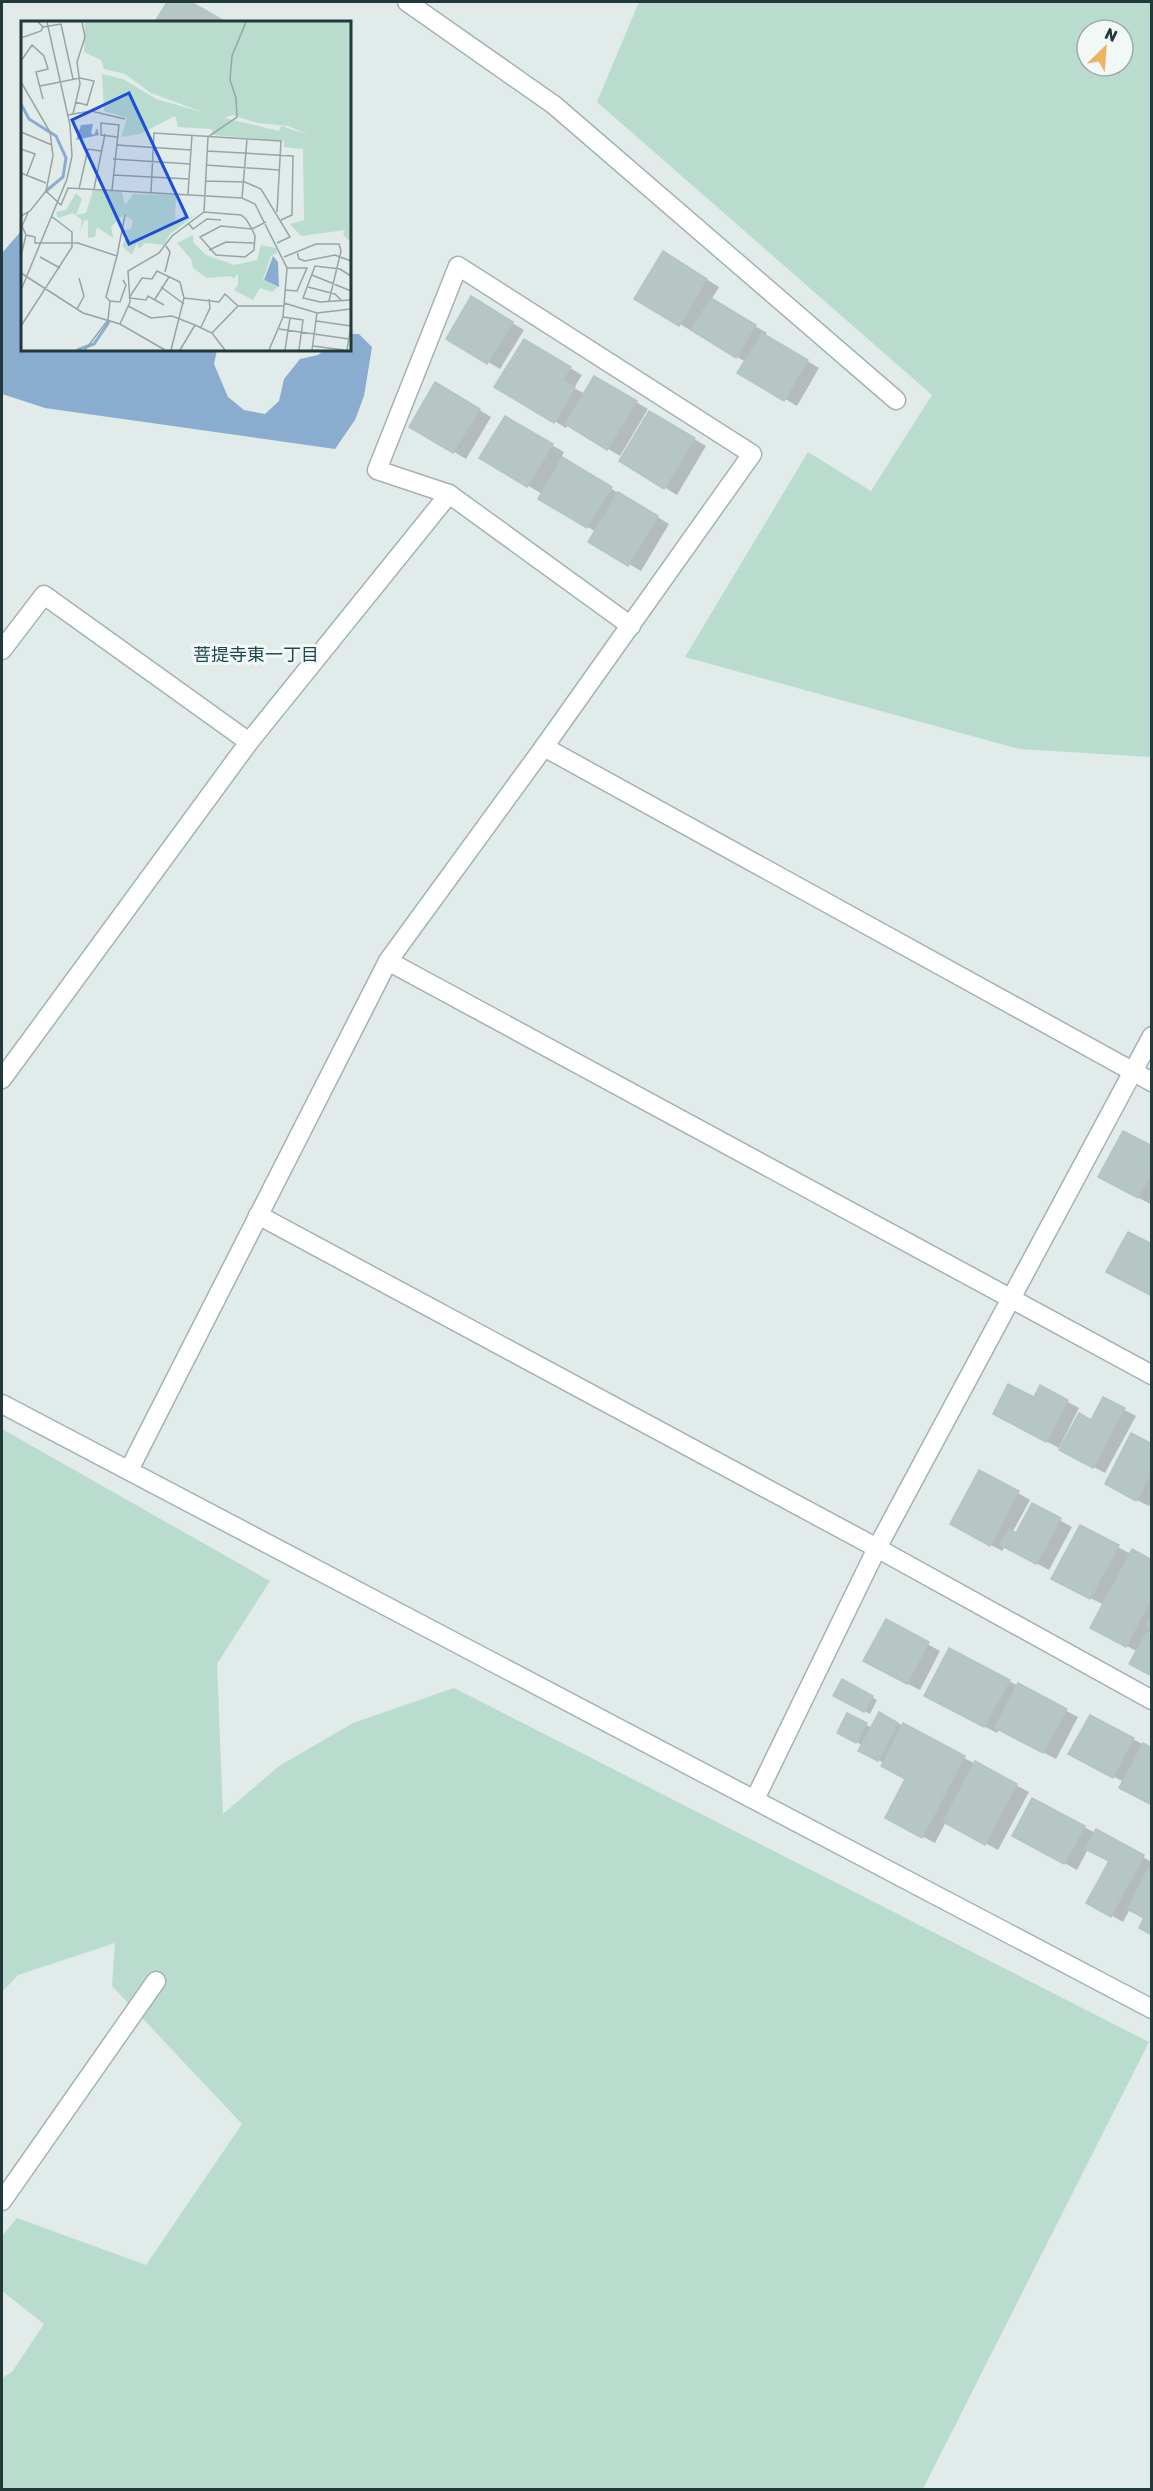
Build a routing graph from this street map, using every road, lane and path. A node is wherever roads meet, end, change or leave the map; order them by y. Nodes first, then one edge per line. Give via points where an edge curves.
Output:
1 (407, 2) edge
2 (896, 400) dead end
3 (449, 494) junction
4 (631, 626) junction
5 (2, 650) edge
6 (249, 742) junction
7 (544, 747) junction
8 (388, 961) junction
9 (1152, 1036) edge
10 (1132, 1071) junction
11 (2, 1079) edge
12 (1152, 1082) edge
13 (258, 1215) junction
14 (1012, 1299) junction
15 (1152, 1375) edge
16 (2, 1404) edge
17 (129, 1470) junction
18 (877, 1548) junction
19 (1152, 1700) edge
20 (755, 1799) junction
21 (156, 1981) dead end
22 (1152, 2009) edge
23 (2, 2201) edge

1 - 2 street via 554,105
3 - 4 street
3 - 4 street via 377,470 458,266 752,454
3 - 6 street
4 - 7 street
5 - 6 street via 44,595
6 - 11 street
7 - 8 street
7 - 10 street
8 - 13 street
8 - 14 street
9 - 10 street
10 - 12 street
10 - 14 street
13 - 17 street
13 - 18 street
14 - 15 street
14 - 18 street
16 - 17 street
17 - 20 street
18 - 19 street
18 - 20 street
20 - 22 street
21 - 23 street

